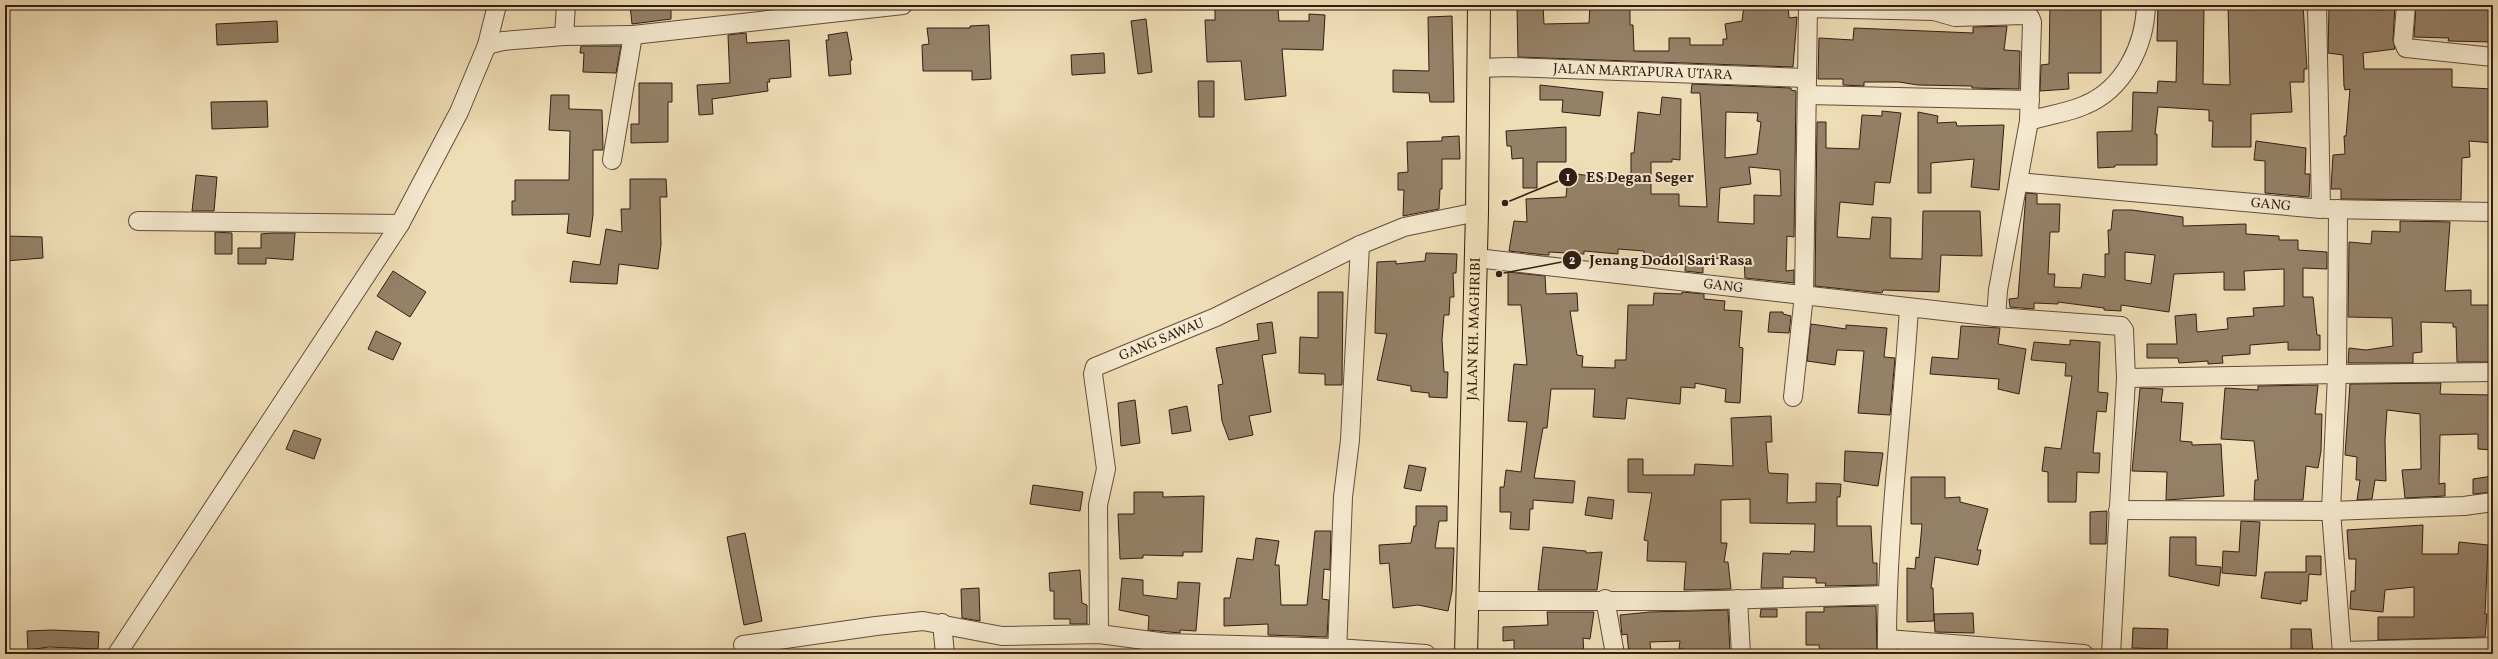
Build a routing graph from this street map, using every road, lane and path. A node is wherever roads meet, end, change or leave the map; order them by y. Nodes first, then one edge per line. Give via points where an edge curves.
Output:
1 (497, 5) edge
2 (566, 5) edge
3 (903, 5) edge
4 (1479, 5) edge
5 (2146, 5) edge
6 (2317, 5) edge
7 (2406, 5) edge
8 (1808, 6) edge
9 (564, 36) junction
10 (634, 36) junction
11 (487, 45) junction
12 (2493, 57) edge
13 (1479, 68) junction
14 (1807, 86) junction
15 (2030, 100) junction
16 (2029, 120) junction
17 (612, 160) dead end
18 (2018, 182) junction
19 (2329, 209) junction
20 (1477, 212) junction
21 (2493, 212) edge
22 (138, 221) dead end
23 (400, 224) junction
24 (1360, 245) junction
25 (1476, 258) junction
26 (1804, 295) junction
27 (1909, 308) junction
28 (1996, 316) junction
29 (2493, 372) edge
30 (2337, 374) junction
31 (2126, 378) junction
32 (1793, 397) dead end
33 (2493, 502) edge
34 (2118, 510) junction
35 (2332, 511) junction
36 (1888, 595) junction
37 (1605, 599) junction
38 (1738, 599) junction
39 (1467, 601) junction
40 (942, 623) junction
41 (1099, 634) junction
42 (743, 645) dead end
43 (1887, 646) edge
44 (2493, 646) edge
45 (1337, 651) edge
46 (2342, 653) edge
47 (117, 654) edge
48 (945, 654) edge
49 (1426, 654) edge
50 (1466, 654) edge
51 (1615, 654) edge
52 (1740, 654) edge
53 (2084, 654) edge
54 (2111, 654) edge

1 - 11 street
2 - 9 street
3 - 10 street
4 - 13 highway, JALAN KH. MAGHRIBI
5 - 16 street via 2146,22 2133,61 2111,88 2084,106
6 - 19 street
7 - 12 street via 2403,41 2406,48
8 - 14 street
8 - 15 street via 1934,12 1955,17 2030,17
9 - 10 street
9 - 11 street via 503,41
10 - 17 street
11 - 23 street via 459,112
13 - 14 street, JALAN MARTAPURA UTARA via 1509,67
13 - 20 highway, JALAN KH. MAGHRIBI
14 - 15 street, JALAN MARTAPURA UTARA
14 - 26 street
15 - 16 street
16 - 18 street
18 - 19 street, GANG
18 - 28 street via 1998,290
19 - 21 street, GANG
19 - 30 street
20 - 24 street, GANG SAWAU via 1404,227
20 - 25 highway, JALAN KH. MAGHRIBI
22 - 23 street
23 - 47 street
24 - 41 street, GANG SAWAU via 1216,317 1093,369 1106,469 1098,513
24 - 45 street
25 - 26 street, GANG
25 - 39 highway, JALAN KH. MAGHRIBI
26 - 27 street, GANG
26 - 32 street
27 - 28 street, GANG
27 - 36 street
28 - 31 street, GANG via 2122,326
29 - 30 street
30 - 31 street
30 - 35 street
31 - 34 street
33 - 35 street via 2464,506
34 - 35 street
34 - 54 street
35 - 46 street
36 - 38 street
36 - 43 street
37 - 38 street
37 - 39 street
37 - 51 street
38 - 52 street
39 - 50 highway, JALAN KH. MAGHRIBI
40 - 41 street via 1002,636
40 - 42 street via 923,621 876,626
40 - 48 street
41 - 45 street via 1167,643
43 - 53 street
44 - 46 street
45 - 49 street

